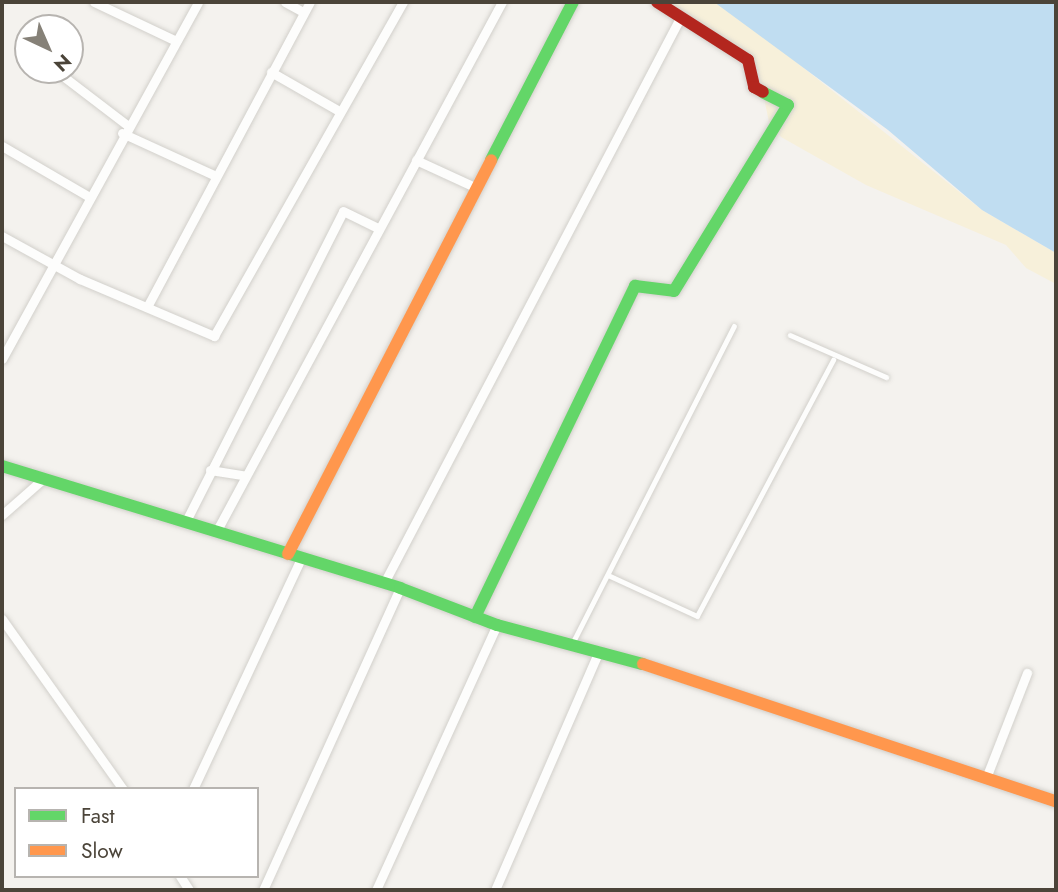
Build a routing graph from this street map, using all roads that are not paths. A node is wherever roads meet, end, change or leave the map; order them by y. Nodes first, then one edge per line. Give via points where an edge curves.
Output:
1 (94, 2) edge
2 (198, 2) edge
3 (285, 2) edge
4 (310, 2) edge
5 (403, 2) edge
6 (502, 2) edge
7 (573, 2) edge
8 (657, 2) edge
9 (303, 12) junction
10 (680, 18) junction
11 (174, 40) junction
12 (271, 72) junction
13 (72, 84) edge
14 (339, 111) junction
15 (125, 129) junction
16 (2, 146) edge
17 (416, 160) junction
18 (216, 176) junction
19 (477, 188) junction
20 (88, 196) junction
21 (379, 228) junction
22 (2, 236) edge
23 (52, 264) junction
24 (148, 307) junction
25 (734, 326) dead end
26 (790, 335) dead end
27 (2, 359) edge
28 (833, 360) junction
29 (886, 377) dead end
30 (2, 466) edge
31 (211, 470) junction
32 (246, 476) junction
33 (43, 479) junction
34 (2, 515) edge
35 (186, 521) junction
36 (216, 532) junction
37 (288, 554) junction
38 (301, 558) junction
39 (608, 575) junction
40 (384, 583) junction
41 (400, 588) junction
42 (475, 617) junction
43 (2, 619) edge
44 (496, 625) junction
45 (573, 641) junction
46 (599, 651) junction
47 (1027, 673) dead end
48 (986, 778) junction
49 (122, 787) edge
50 (194, 787) edge
51 (1056, 801) edge
52 (263, 890) edge
53 (376, 890) edge
54 (495, 890) edge

1 - 11 street
2 - 11 street
3 - 9 street
4 - 9 street
5 - 14 street
6 - 17 street
7 - 19 street
8 - 10 street
9 - 12 street
10 - 40 street
10 - 42 street via 748,61 754,87 788,105 674,291 635,286
11 - 15 street
12 - 14 street
12 - 18 street
13 - 15 street
14 - 24 street via 214,336
15 - 18 street
15 - 20 street
16 - 20 street
17 - 19 street
17 - 21 street
18 - 24 street
19 - 37 street
20 - 23 street
21 - 31 street via 343,211
21 - 32 street
22 - 23 street
23 - 24 street
23 - 27 street
25 - 39 lane
26 - 28 lane
28 - 29 lane
28 - 39 lane via 696,617
30 - 33 street
31 - 32 street
31 - 35 street
32 - 36 street
33 - 34 street
33 - 35 street
35 - 36 street
36 - 37 street
37 - 38 street
38 - 40 street
38 - 50 street
39 - 45 lane
40 - 41 street
41 - 42 street
41 - 52 street
42 - 44 street
43 - 49 street
44 - 45 street
44 - 53 street
45 - 46 street
46 - 48 street
46 - 54 street
47 - 48 street
48 - 51 street

